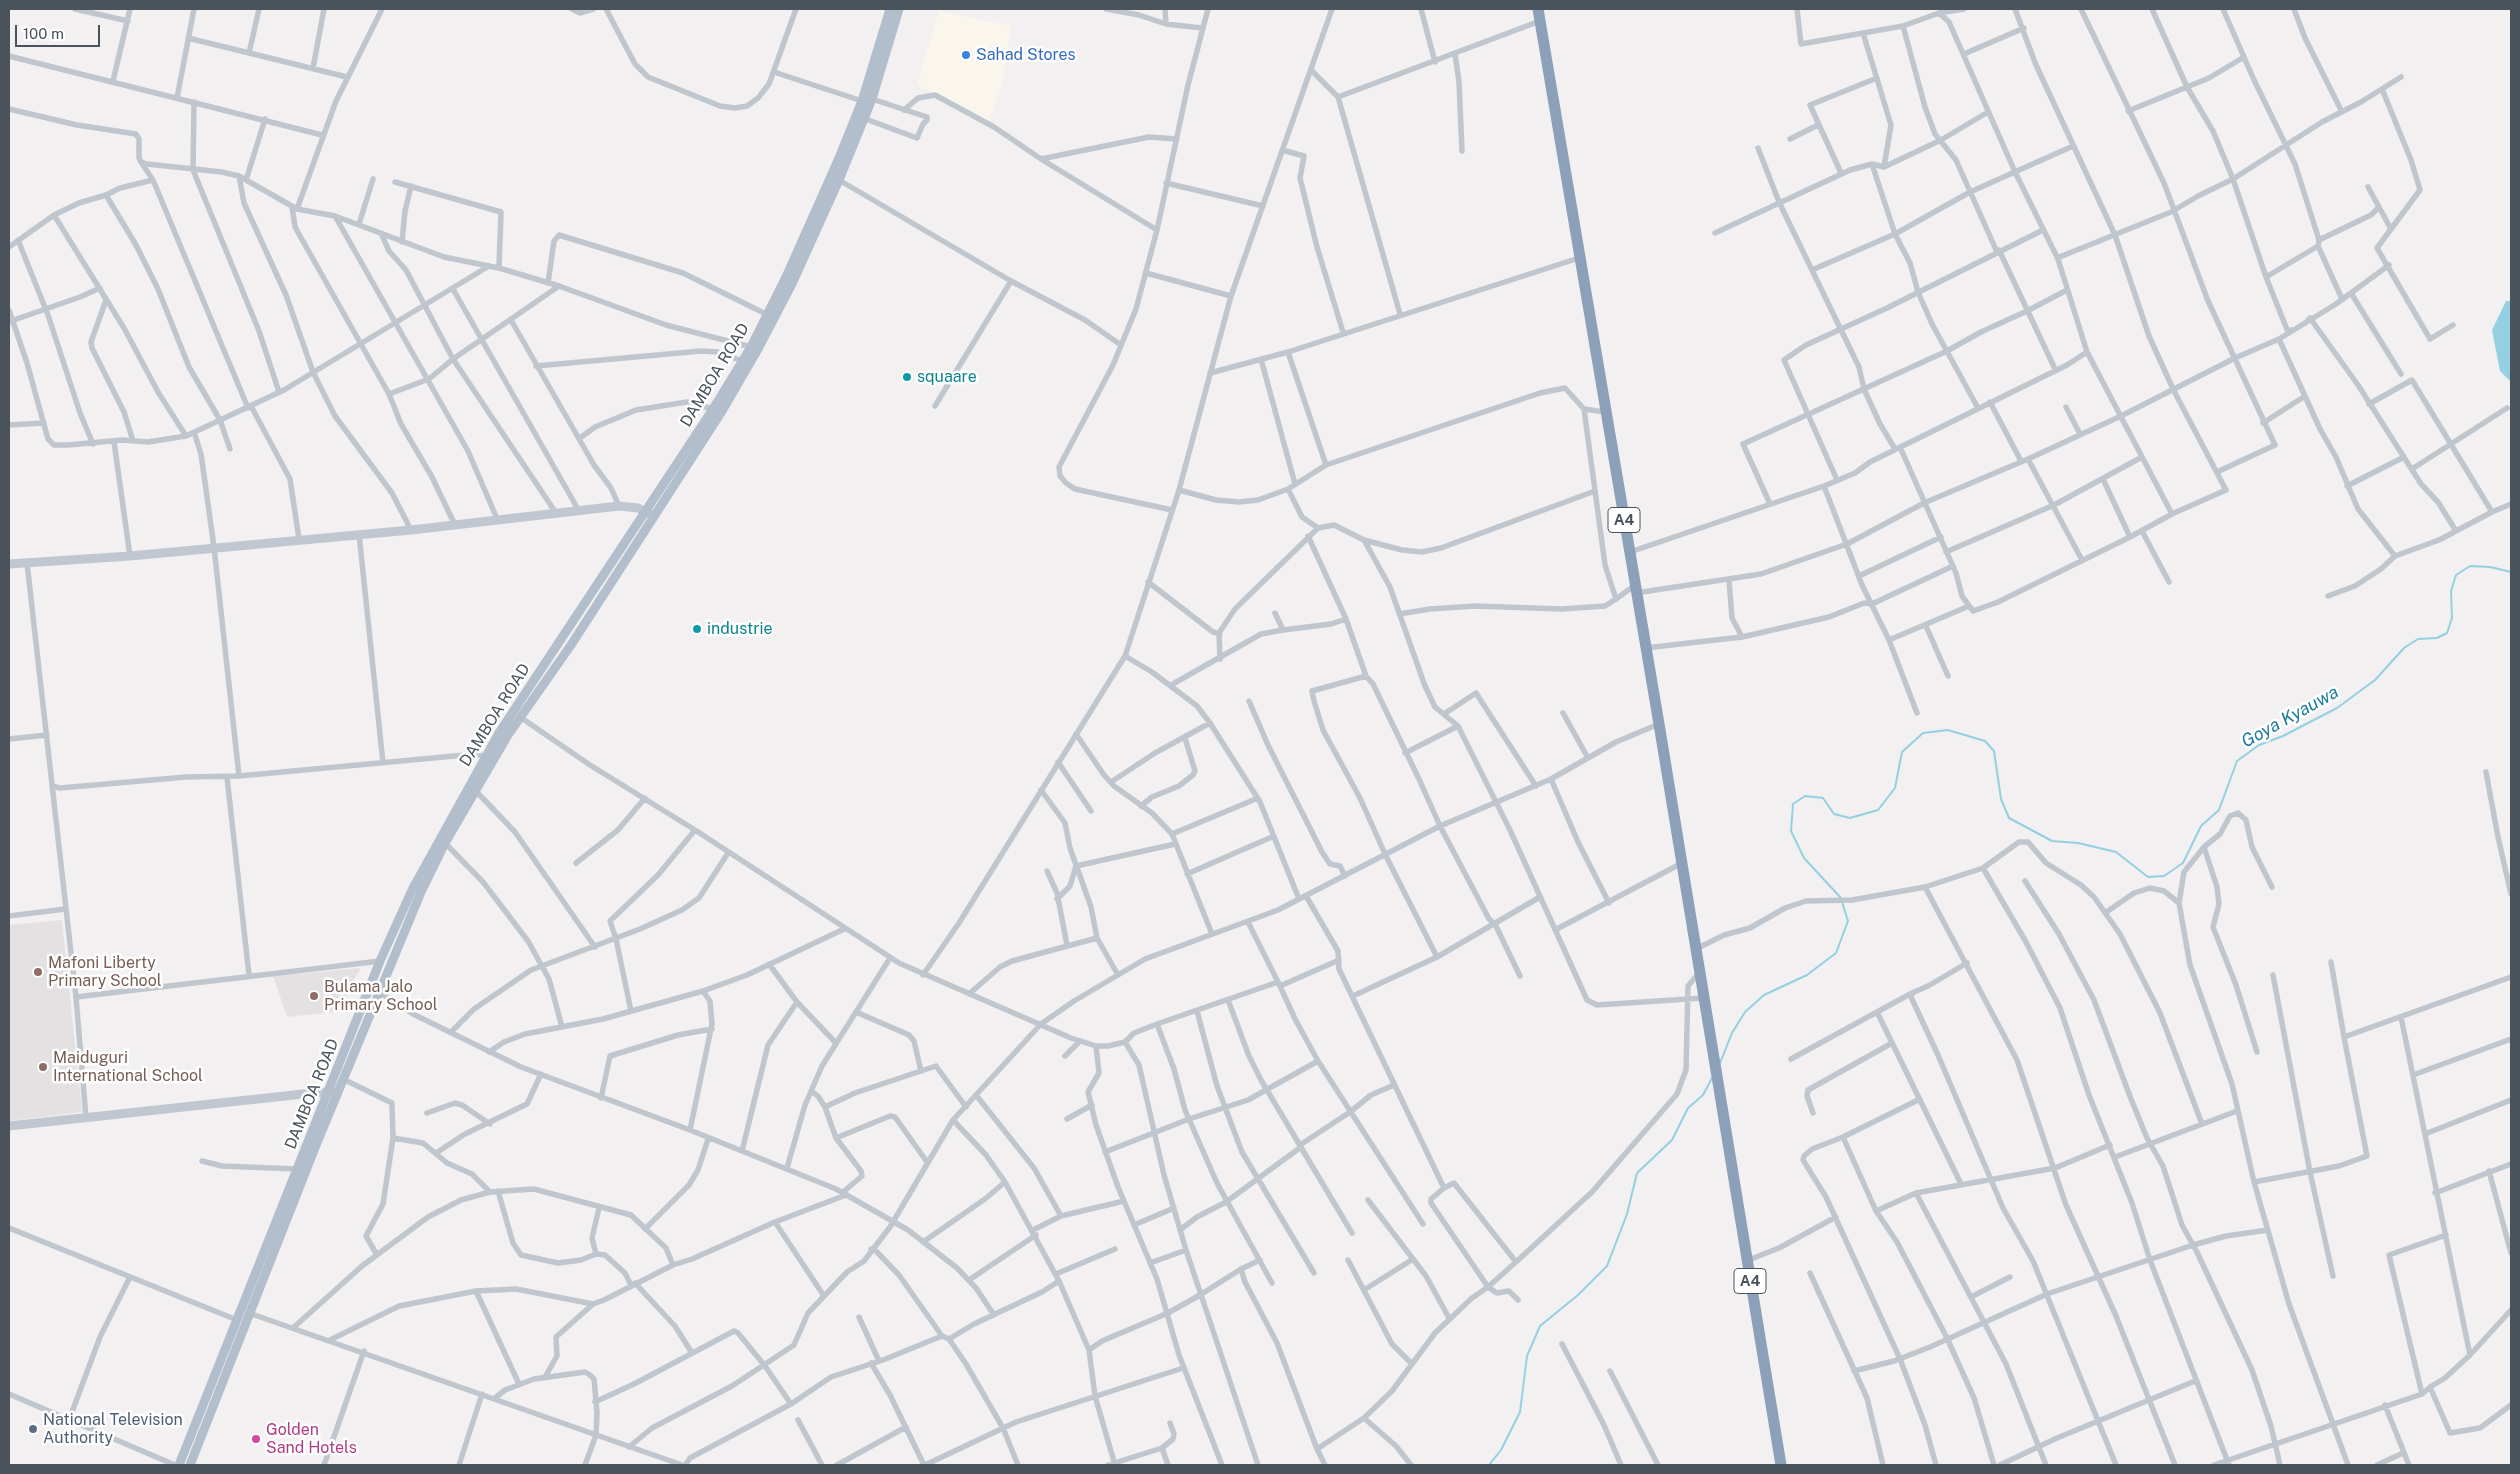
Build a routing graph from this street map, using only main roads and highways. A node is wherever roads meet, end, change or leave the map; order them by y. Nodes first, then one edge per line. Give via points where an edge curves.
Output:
1 (890, 9) edge
2 (900, 9) edge
3 (1538, 9) edge
4 (868, 101) junction
5 (600, 579) junction
6 (610, 583) junction
7 (530, 694) junction
8 (333, 1093) junction
9 (179, 1465) edge
10 (190, 1465) edge
11 (1781, 1465) edge

1 - 4 main road, DAMBOA ROAD
2 - 4 main road, DAMBOA ROAD
3 - 11 highway, A4
4 - 5 main road, DAMBOA ROAD via 751,347
4 - 6 main road, DAMBOA ROAD via 839,180 792,284 758,349
5 - 6 main road
5 - 7 main road, DAMBOA ROAD
6 - 7 main road, DAMBOA ROAD via 571,645
7 - 8 main road, DAMBOA ROAD via 520,717 444,843 344,1079
7 - 8 main road, DAMBOA ROAD via 485,757 412,890 380,961
8 - 9 main road, DAMBOA ROAD via 297,1168
8 - 10 main road, DAMBOA ROAD

